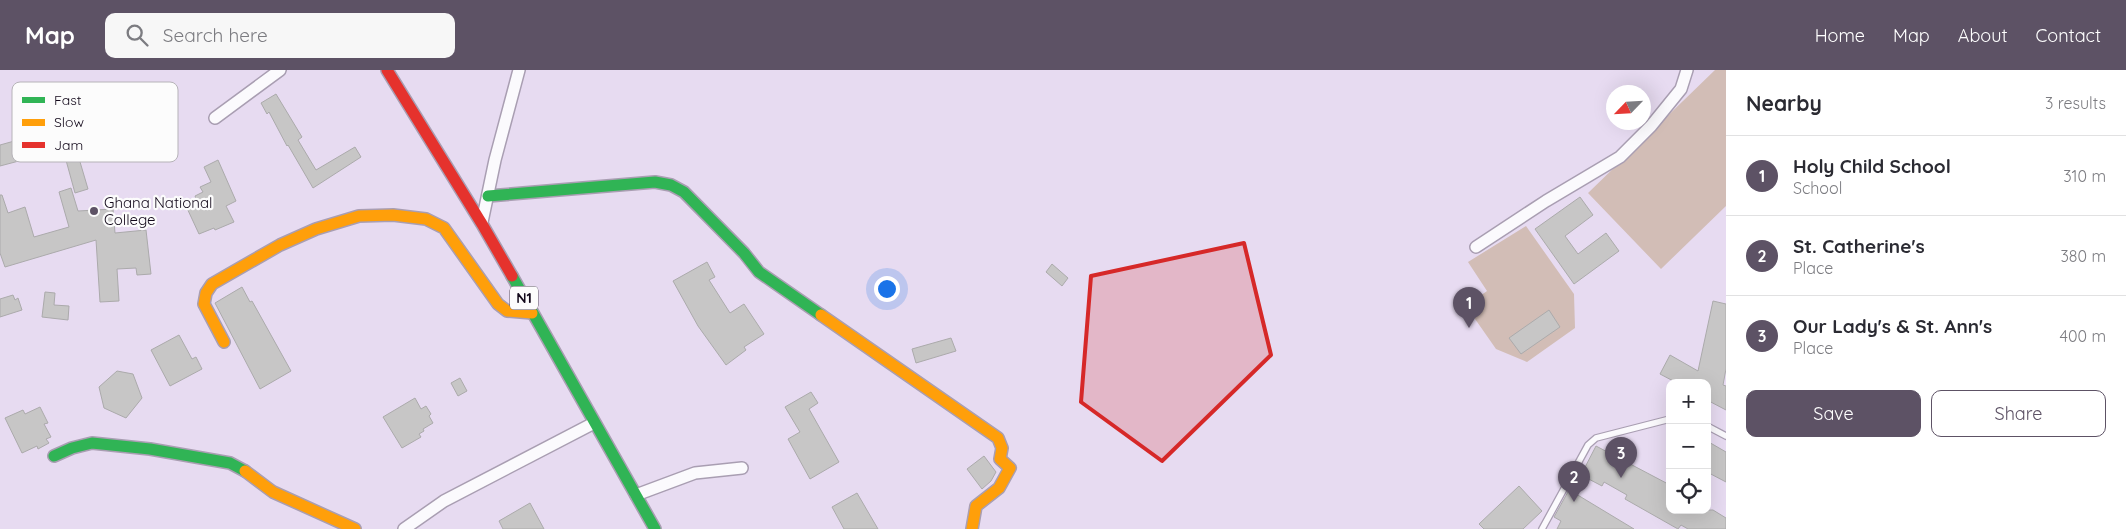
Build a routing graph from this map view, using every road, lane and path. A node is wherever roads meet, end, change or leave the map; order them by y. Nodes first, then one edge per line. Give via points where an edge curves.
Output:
1 (280, 70) edge
2 (387, 70) edge
3 (519, 70) edge
4 (1687, 70) edge
5 (215, 118) dead end
6 (488, 196) junction
7 (482, 224) junction
8 (1476, 247) dead end
9 (532, 313) junction
10 (224, 342) dead end
11 (1666, 420) edge
12 (594, 423) junction
13 (1711, 428) edge
14 (1726, 436) edge
15 (54, 456) dead end
16 (742, 468) dead end
17 (636, 495) junction
18 (355, 529) edge
19 (404, 529) edge
20 (655, 529) edge
21 (972, 529) edge
22 (1542, 529) edge

1 - 5 street
2 - 7 main road, N1
3 - 6 street
4 - 8 street via 1681,89 1620,158
6 - 7 street
6 - 21 main road via 654,182 671,185 684,192 759,272 998,438 1002,448 1000,459 1010,468 999,488 976,506
7 - 9 main road, N1
9 - 10 main road via 507,311 498,304 437,221 383,214 325,225 212,284 204,304
9 - 12 main road, N1
11 - 22 lane via 1596,438 1588,445
12 - 17 main road, N1
12 - 19 street via 444,501
13 - 14 lane
15 - 18 main road via 92,443 230,463 274,492
16 - 17 street via 695,473
17 - 20 main road, N1

